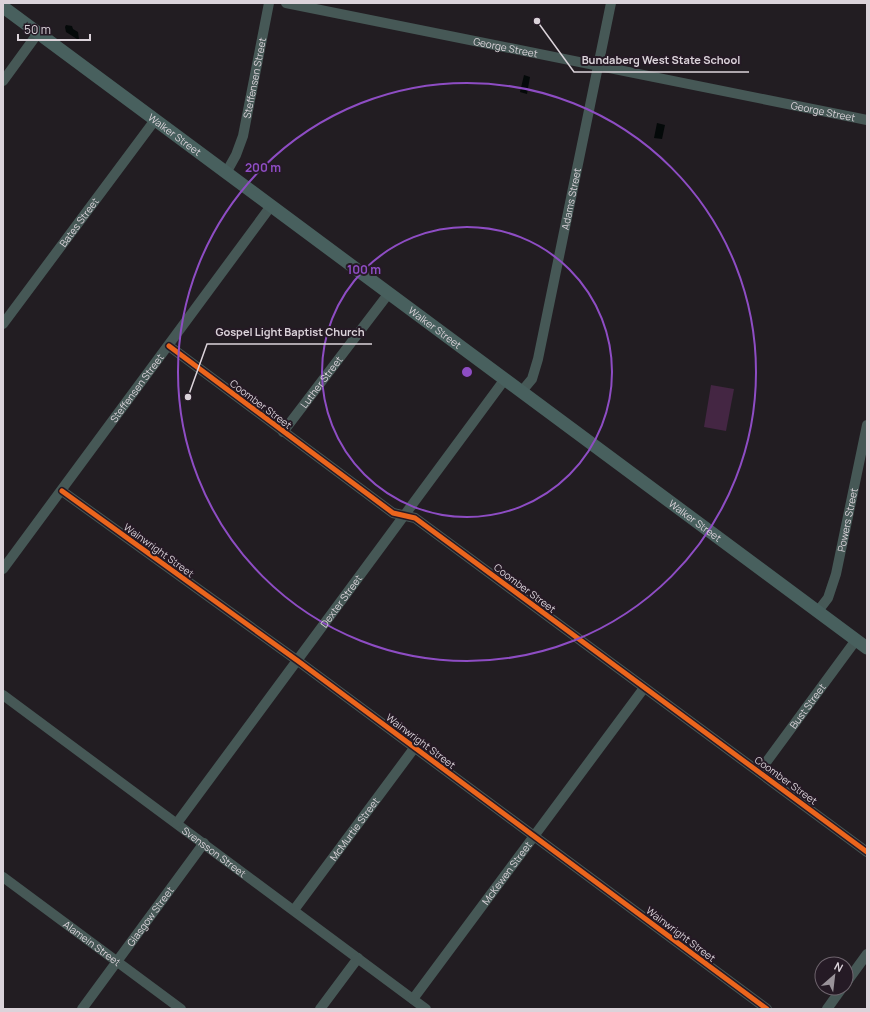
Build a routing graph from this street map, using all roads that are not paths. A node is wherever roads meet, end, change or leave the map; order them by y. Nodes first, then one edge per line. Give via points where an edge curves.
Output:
1 (269, 3) edge
2 (286, 3) edge
3 (611, 3) edge
4 (3, 7) edge
5 (38, 33) junction
6 (598, 66) junction
7 (3, 81) edge
8 (155, 120) junction
9 (867, 120) edge
10 (226, 173) junction
11 (272, 206) junction
12 (389, 293) junction
13 (3, 324) edge
14 (169, 346) junction
15 (505, 379) junction
16 (522, 391) junction
17 (867, 425) edge
18 (283, 432) junction
19 (62, 491) junction
20 (405, 516) junction
21 (3, 569) edge
22 (818, 611) junction
23 (856, 640) junction
24 (867, 648) edge
25 (298, 660) junction
26 (644, 688) junction
27 (3, 695) edge
28 (415, 747) junction
29 (759, 772) junction
30 (177, 823) junction
31 (535, 836) junction
32 (204, 843) junction
33 (867, 852) edge
34 (3, 877) edge
35 (294, 910) junction
36 (867, 954) edge
37 (358, 958) junction
38 (117, 961) junction
39 (854, 972) edge
40 (836, 996) edge
41 (413, 999) junction
42 (82, 1009) edge
43 (181, 1009) edge
44 (320, 1009) edge
45 (426, 1009) edge
46 (767, 1009) edge
47 (827, 1009) edge

1 - 10 street, Steffensen Street via 243,136
2 - 6 street, George Street
3 - 6 street, Adams Street
4 - 5 main road, Walker Street
5 - 7 street
5 - 8 main road, Walker Street
6 - 9 street, George Street
6 - 16 street, Adams Street via 537,365 532,379
8 - 10 main road, Walker Street
8 - 13 street, Bates Street
10 - 11 main road, Walker Street
11 - 12 main road, Walker Street
11 - 14 street, Steffensen Street
12 - 15 main road, Walker Street
12 - 18 street, Luther Street
14 - 18 street, Coomber Street
14 - 19 street, Steffensen Street
15 - 16 main road, Walker Street
15 - 20 street, Dexter Street
16 - 22 main road, Walker Street
17 - 22 street, Powers Street via 836,574 828,598
18 - 20 street, Coomber Street via 393,513
19 - 21 street, Steffensen Street
19 - 25 street, Wainwright Street
20 - 25 street, Dexter Street
20 - 26 street, Coomber Street via 414,518
22 - 23 main road, Walker Street
23 - 24 main road, Walker Street
23 - 29 street, Bust Street
25 - 28 street, Wainwright Street
25 - 30 street, Dexter Street
26 - 29 street, Coomber Street
26 - 31 street, McKewen Street
27 - 30 street, Svensson Street
28 - 31 street, Wainwright Street
28 - 35 street, McMurtie Street
29 - 33 street, Coomber Street
30 - 32 street, Svensson Street
31 - 41 street, McKewen Street
31 - 46 street, Wainwright Street
32 - 35 street, Svensson Street
32 - 38 street, Glasgow Street
34 - 38 street, Alamein Street
35 - 37 street, Svensson Street
36 - 39 street
37 - 41 street, Svensson Street
37 - 44 street
38 - 42 street, Glasgow Street
38 - 43 street, Alamein Street
40 - 47 street
41 - 45 street, Svensson Street

